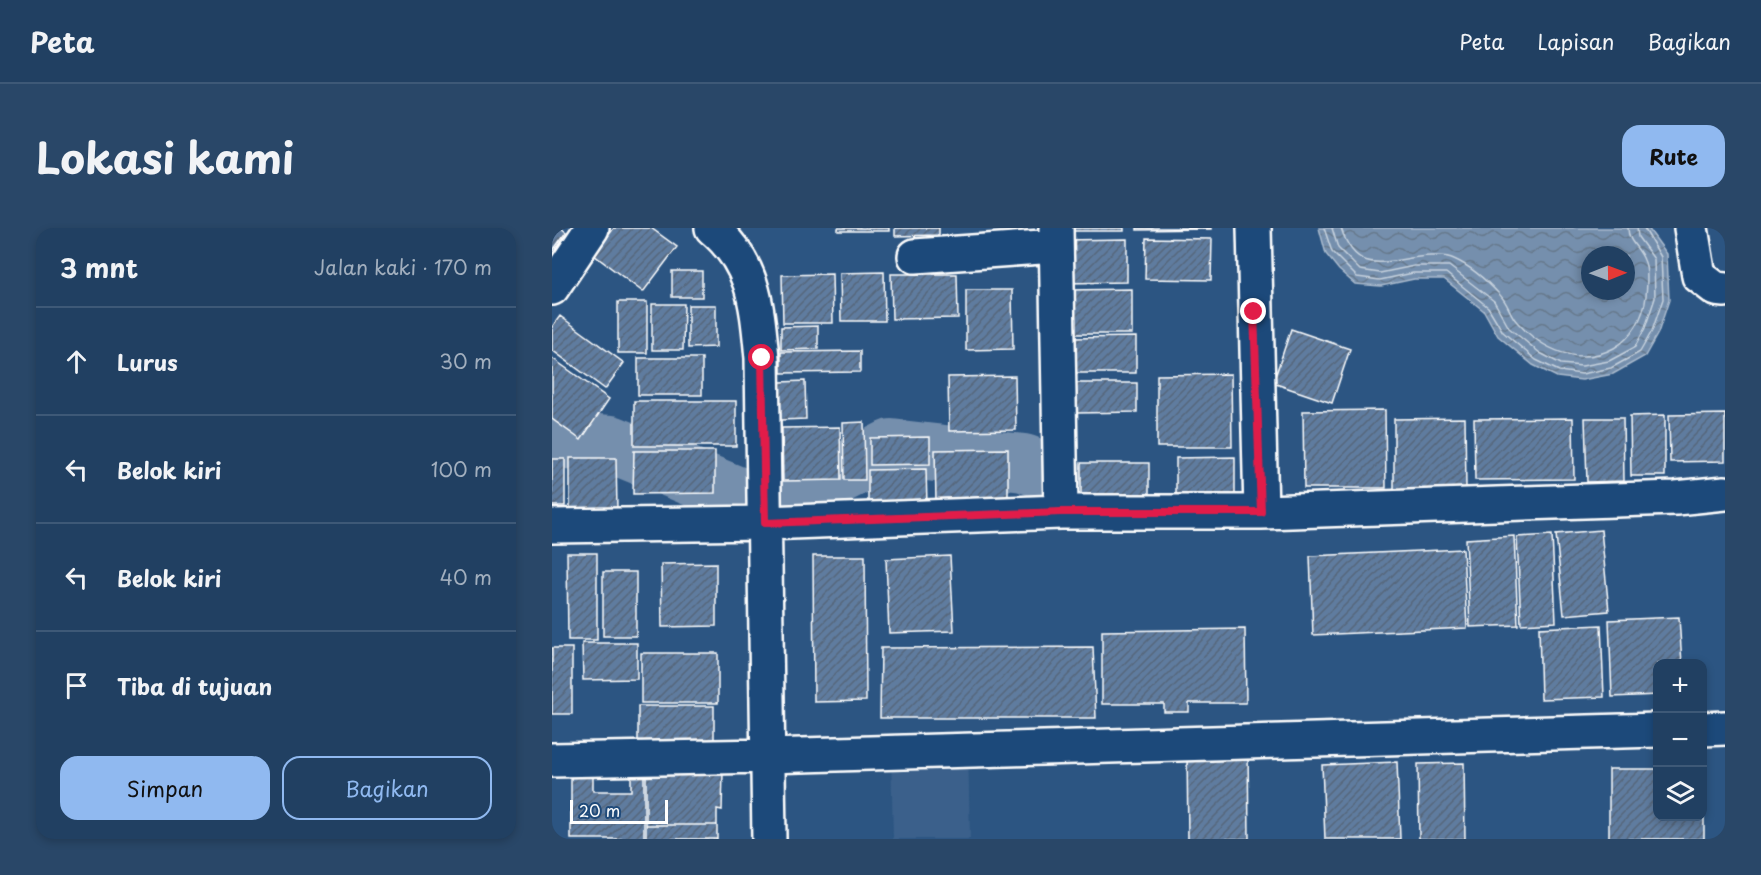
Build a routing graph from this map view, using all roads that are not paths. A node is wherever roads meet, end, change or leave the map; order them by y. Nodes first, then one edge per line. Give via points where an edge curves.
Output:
1 (592, 228) edge
2 (712, 228) edge
3 (1254, 228) edge
4 (1691, 228) edge
5 (1056, 237) edge
6 (915, 256) dead end
7 (552, 288) edge
8 (1725, 290) edge
9 (1725, 492) edge
10 (1061, 512) junction
11 (1261, 512) junction
12 (765, 523) junction
13 (552, 526) edge
14 (1725, 728) edge
15 (1707, 729) edge
16 (1653, 730) edge
17 (767, 756) junction
18 (552, 760) edge
19 (769, 839) edge

1 - 7 street
2 - 12 street via 741,260 758,316
3 - 11 street
4 - 8 street via 1699,276
5 - 6 street
5 - 10 street
9 - 11 street via 1676,498
10 - 11 street
10 - 12 street
12 - 13 street
12 - 17 street
14 - 15 street
16 - 17 street
17 - 18 street
17 - 19 street

